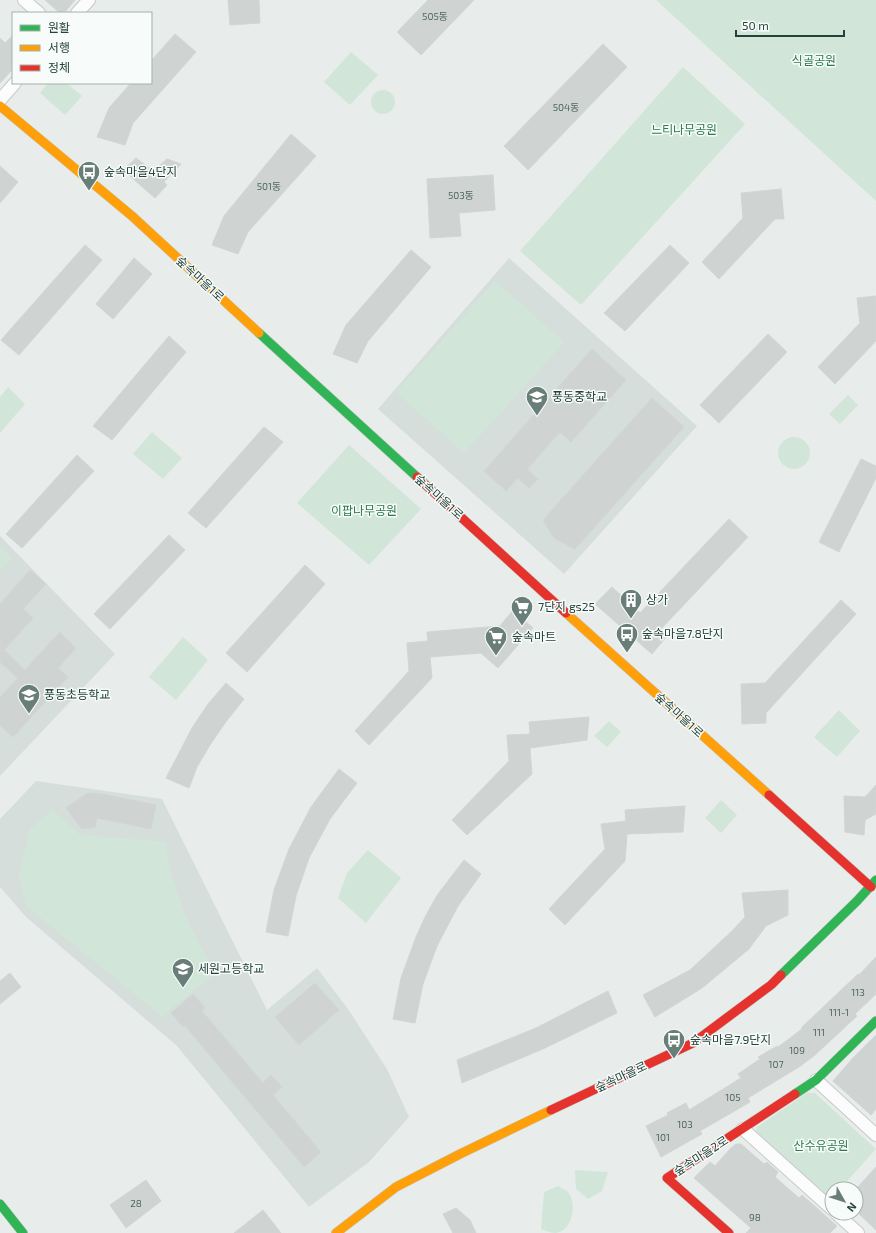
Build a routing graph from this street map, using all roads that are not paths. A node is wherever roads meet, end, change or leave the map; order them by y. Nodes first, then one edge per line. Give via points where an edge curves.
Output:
1 (24, 0) edge
2 (89, 0) edge
3 (37, 12) edge
4 (78, 12) edge
5 (14, 84) edge
6 (0, 100) edge
7 (0, 106) edge
8 (874, 886) edge
9 (876, 1021) edge
10 (816, 1080) junction
11 (743, 1129) junction
12 (876, 1135) edge
13 (824, 1202) edge
14 (0, 1204) edge
15 (845, 1221) edge
16 (23, 1233) edge
17 (336, 1233) edge
18 (729, 1233) edge
19 (858, 1233) edge

1 - 3 street
2 - 4 street
5 - 6 street
7 - 8 street, 숲속마을1로 via 137,221 550,599
8 - 17 street, 숲속마을로 via 771,985 693,1043 396,1187
9 - 10 street, 숲속마을2로
10 - 11 street, 숲속마을2로
10 - 12 street
11 - 13 street
11 - 18 street, 숲속마을2로 via 667,1178
14 - 16 street
15 - 19 street

